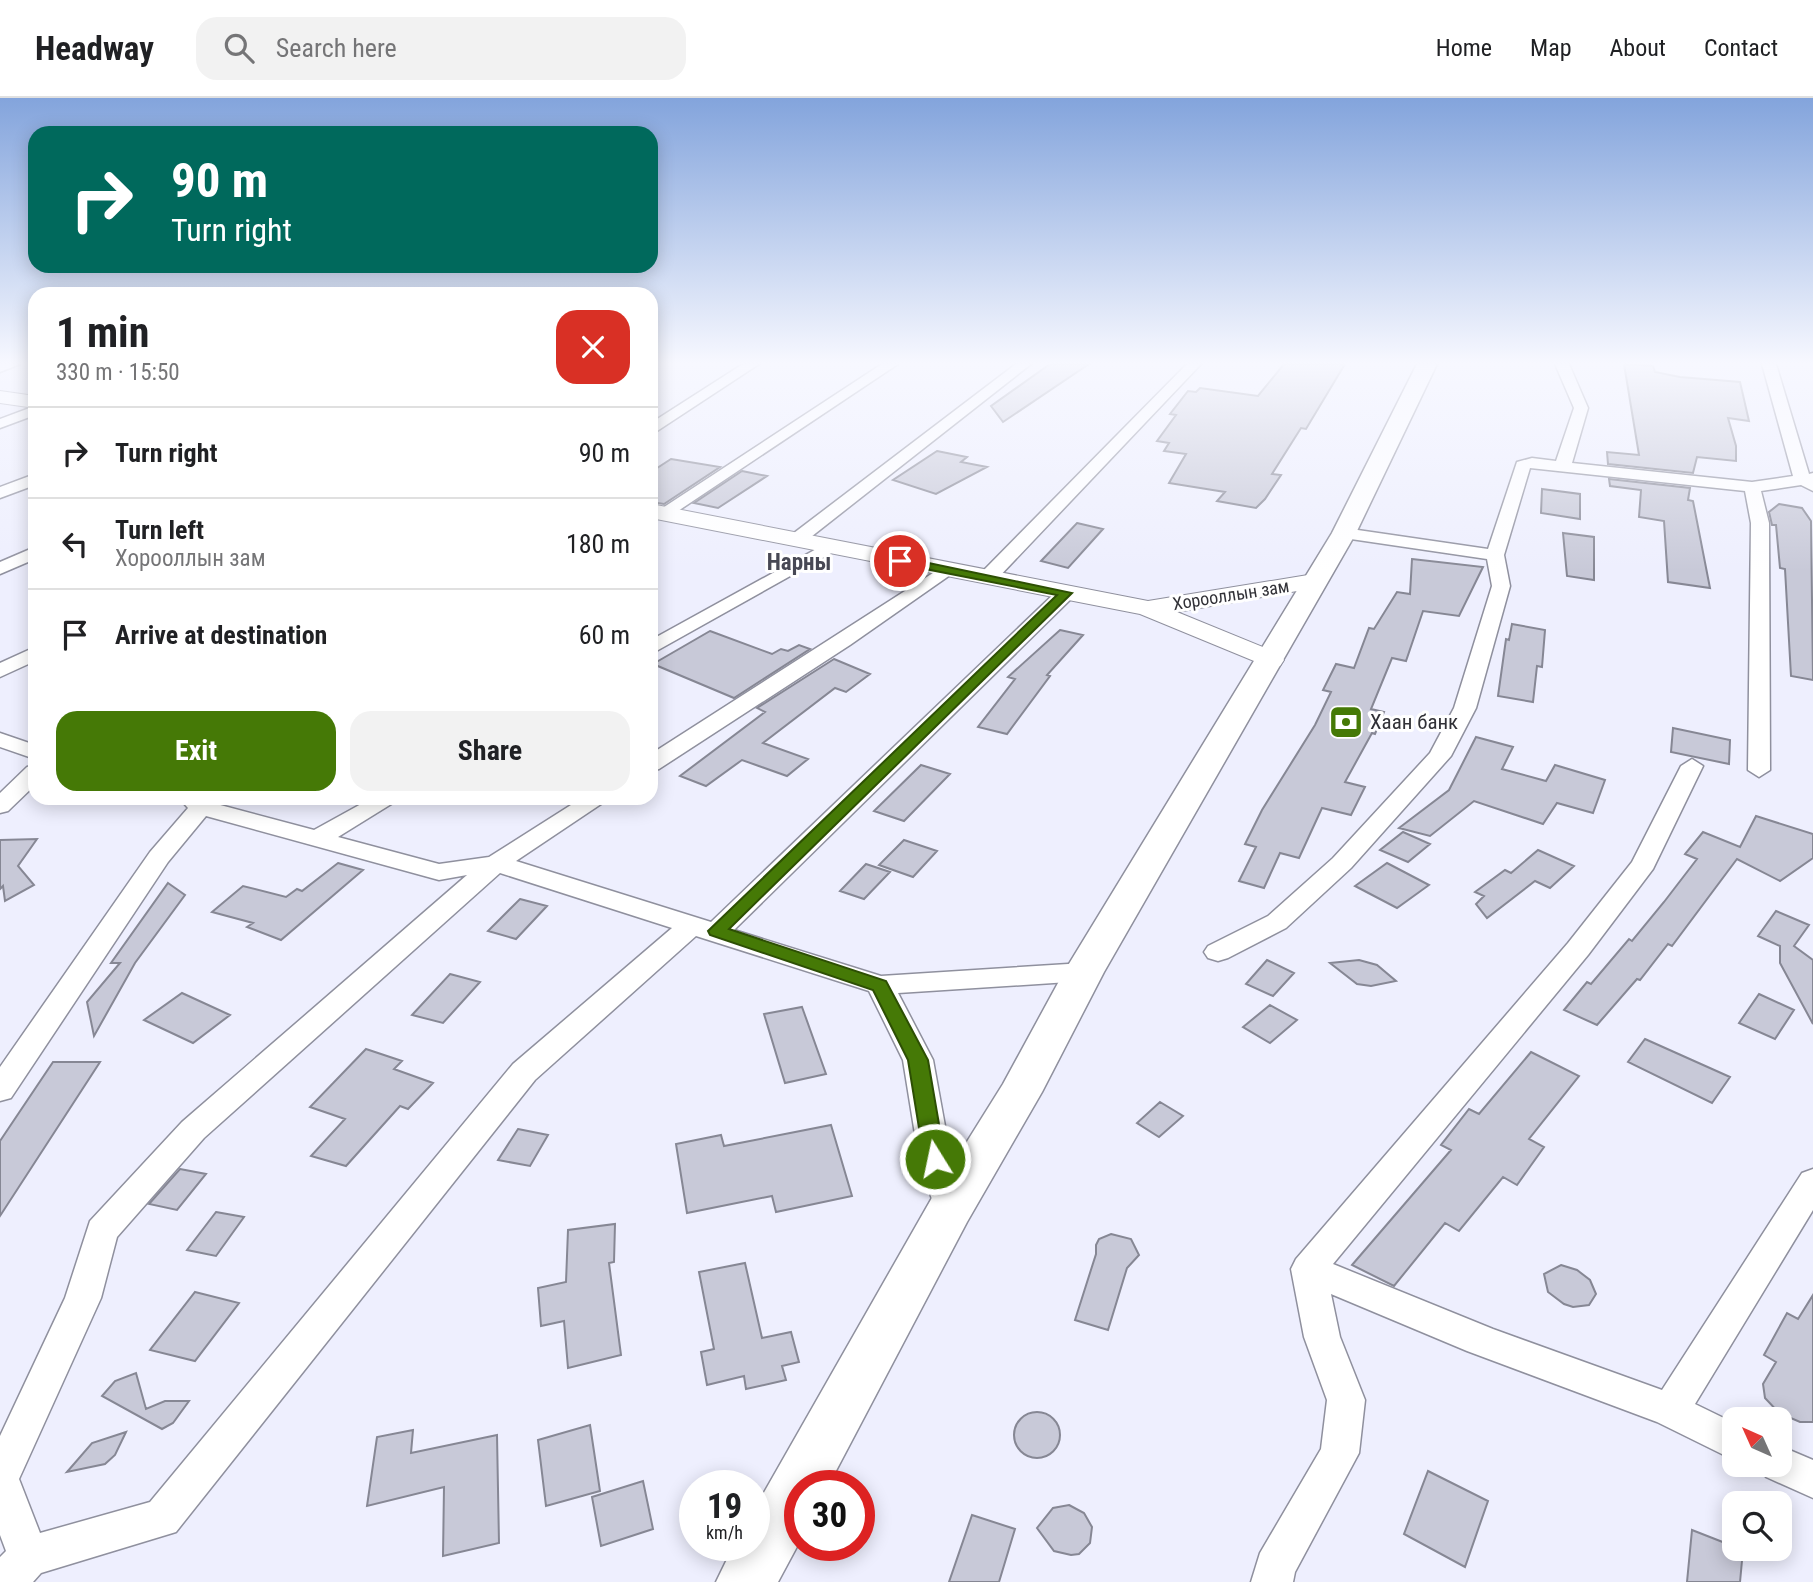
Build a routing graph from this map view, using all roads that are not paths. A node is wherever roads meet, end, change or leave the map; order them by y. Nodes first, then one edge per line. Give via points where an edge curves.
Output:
1 (782, 433) edge
2 (934, 433) edge
3 (1127, 433) edge
4 (1393, 433) edge
5 (1573, 433) edge
6 (1793, 433) edge
7 (1563, 465) junction
8 (1809, 481) edge
9 (28, 482) edge
10 (1752, 487) junction
11 (0, 494) edge
12 (658, 511) edge
13 (658, 512) edge
14 (1344, 533) junction
15 (796, 540) junction
16 (829, 547) junction
17 (28, 555) edge
18 (1495, 555) junction
19 (0, 569) edge
20 (947, 569) junction
21 (988, 577) junction
22 (1314, 581) junction
23 (1066, 593) junction
24 (1147, 608) junction
25 (658, 645) edge
26 (28, 656) edge
27 (1271, 660) junction
28 (0, 670) edge
29 (0, 740) edge
30 (28, 750) edge
31 (658, 760) edge
32 (1692, 766) dead end
33 (1759, 769) dead end
34 (28, 779) edge
35 (194, 805) edge
36 (207, 805) edge
37 (377, 805) edge
38 (587, 805) edge
39 (0, 806) edge
40 (320, 837) junction
41 (496, 863) junction
42 (705, 928) junction
43 (1218, 952) dead end
44 (1084, 971) junction
45 (880, 985) junction
46 (0, 1090) edge
47 (1813, 1182) edge
48 (950, 1209) junction
49 (1308, 1269) junction
50 (1670, 1410) junction
51 (1722, 1435) edge
52 (1792, 1470) edge
53 (0, 1479) edge
54 (1813, 1480) edge
55 (17, 1569) edge
56 (746, 1582) edge
57 (1272, 1582) edge

1 - 12 street
2 - 15 street
3 - 21 street
4 - 14 main road
5 - 7 street
6 - 8 street
7 - 10 street
7 - 18 street via 1523,465
8 - 10 street
9 - 11 street
10 - 33 street via 1760,523
13 - 15 street, Хорооллын зам
14 - 18 street
14 - 22 main road
15 - 16 street, Хорооллын зам
16 - 20 street, Хорооллын зам
16 - 25 street
17 - 19 street
18 - 43 street via 1501,586 1465,708 1440,756 1342,863 1277,922
20 - 21 street, Хорооллын зам
20 - 31 street
21 - 23 street, Хорооллын зам
22 - 24 street, Хорооллын зам
22 - 27 main road
23 - 24 street, Хорооллын зам
23 - 42 street
24 - 27 street, Хорооллын зам
26 - 28 street
27 - 44 main road
29 - 30 street
32 - 49 street via 1644,864
34 - 39 street
35 - 46 street
36 - 40 street
37 - 40 street
38 - 41 street
40 - 41 street via 439,872
41 - 42 street
41 - 53 street via 193,1130 102,1231 83,1298
42 - 45 street
42 - 55 street via 524,1072 162,1518
44 - 45 street
44 - 48 main road via 1020,1092
45 - 48 street via 918,1060 935,1159
47 - 50 street
48 - 56 main road
49 - 50 street via 1480,1340
49 - 57 street via 1322,1337 1346,1400 1340,1453 1275,1567
50 - 51 street
52 - 54 street
53 - 55 street

